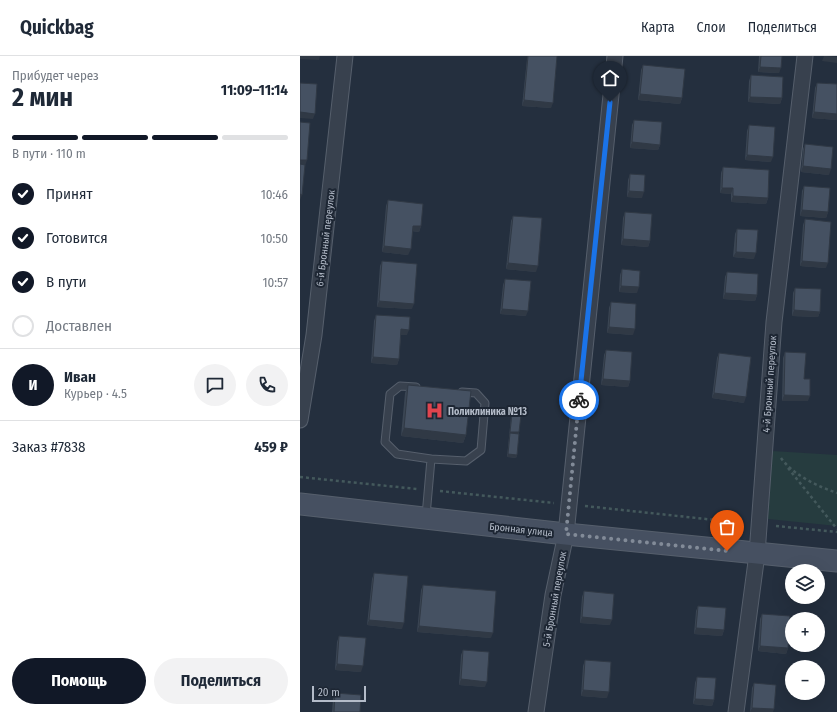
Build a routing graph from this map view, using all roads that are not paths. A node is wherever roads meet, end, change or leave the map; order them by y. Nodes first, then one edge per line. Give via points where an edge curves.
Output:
1 (346, 56) edge
2 (615, 56) edge
3 (805, 56) edge
4 (423, 388) edge
5 (453, 391) edge
6 (300, 420) edge
7 (431, 459) junction
8 (300, 504) edge
9 (426, 518) junction
10 (566, 534) junction
11 (757, 554) junction
12 (837, 561) edge
13 (536, 712) edge
14 (736, 712) edge

1 - 6 street, 6-й Бронный переулок via 314,335
2 - 10 street, 5-й Бронный переулок
3 - 11 street, 4-й Бронный переулок via 774,322
4 - 7 lane via 400,386 390,394 386,442 397,454
5 - 7 lane via 476,393 485,403 481,450 466,461
7 - 9 lane
8 - 9 street, Бронная улица
9 - 10 street, Бронная улица
10 - 11 street, Бронная улица
10 - 13 street, 5-й Бронный переулок via 553,595
11 - 12 street, Бронная улица
11 - 14 street, 4-й Бронный переулок

